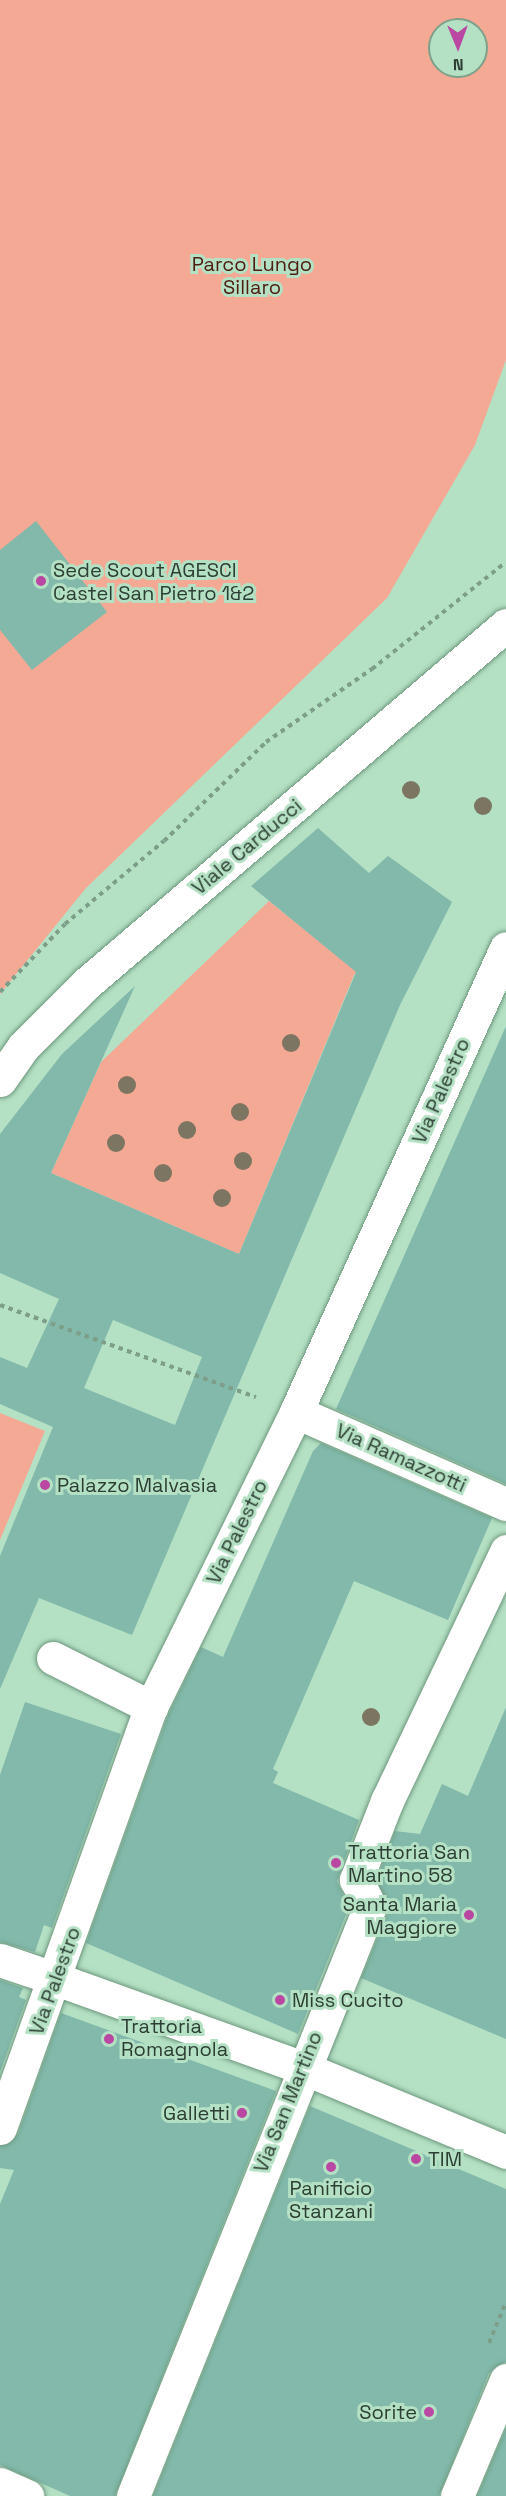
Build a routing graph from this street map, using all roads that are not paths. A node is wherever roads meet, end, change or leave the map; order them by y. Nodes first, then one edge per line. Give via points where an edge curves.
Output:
1 (506, 625) edge
2 (506, 948) edge
3 (0, 1080) edge
4 (297, 1412) junction
5 (506, 1504) edge
6 (506, 1551) edge
7 (53, 1658) dead end
8 (151, 1707) junction
9 (0, 1960) edge
10 (56, 1979) junction
11 (301, 2067) junction
12 (0, 2128) edge
13 (506, 2152) edge
14 (506, 2380) edge
15 (0, 2484) edge
16 (27, 2496) edge
17 (133, 2496) edge
18 (457, 2496) edge

1 - 3 street, Viale Carducci via 87,983 23,1047
2 - 4 street, Via Palestro
4 - 5 street, Via Ramazzotti
4 - 8 street, Via Palestro
6 - 11 street, Via San Martino via 387,1801 356,1880 369,1906
7 - 8 street
8 - 10 street, Via Palestro
9 - 10 street
10 - 11 street
10 - 12 street, Via Palestro
11 - 13 street
11 - 17 street, Via San Martino
14 - 18 street
15 - 16 street

